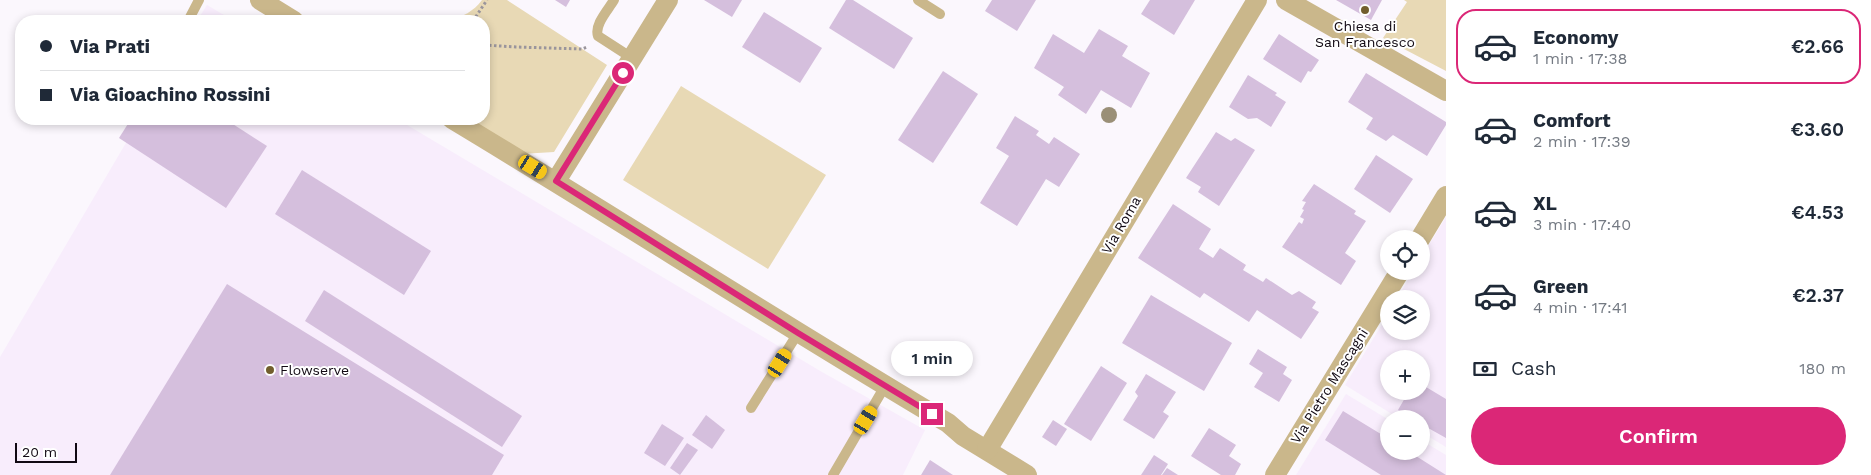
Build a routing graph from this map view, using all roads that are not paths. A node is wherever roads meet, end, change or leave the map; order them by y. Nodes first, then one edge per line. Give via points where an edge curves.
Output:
1 (199, 0) edge
2 (260, 0) edge
3 (614, 0) edge
4 (668, 0) edge
5 (918, 0) edge
6 (1257, 0) edge
7 (1286, 0) edge
8 (940, 14) dead end
9 (191, 15) edge
10 (284, 15) edge
11 (632, 58) junction
12 (1446, 90) edge
13 (462, 125) edge
14 (556, 181) junction
15 (1446, 196) edge
16 (1425, 230) edge
17 (1394, 280) edge
18 (798, 333) junction
19 (885, 386) junction
20 (751, 408) dead end
21 (986, 450) junction
22 (833, 475) edge
23 (1027, 475) edge
24 (1275, 475) edge

1 - 9 lane
2 - 10 street
3 - 11 lane via 596,32 602,40
4 - 11 street
5 - 8 lane
6 - 21 street, Via Roma
7 - 12 street
11 - 14 street
13 - 14 street
14 - 18 street
15 - 16 street
17 - 24 street, Via Pietro Mascagni
18 - 19 street
18 - 20 lane
19 - 21 street
19 - 22 lane
21 - 23 street

